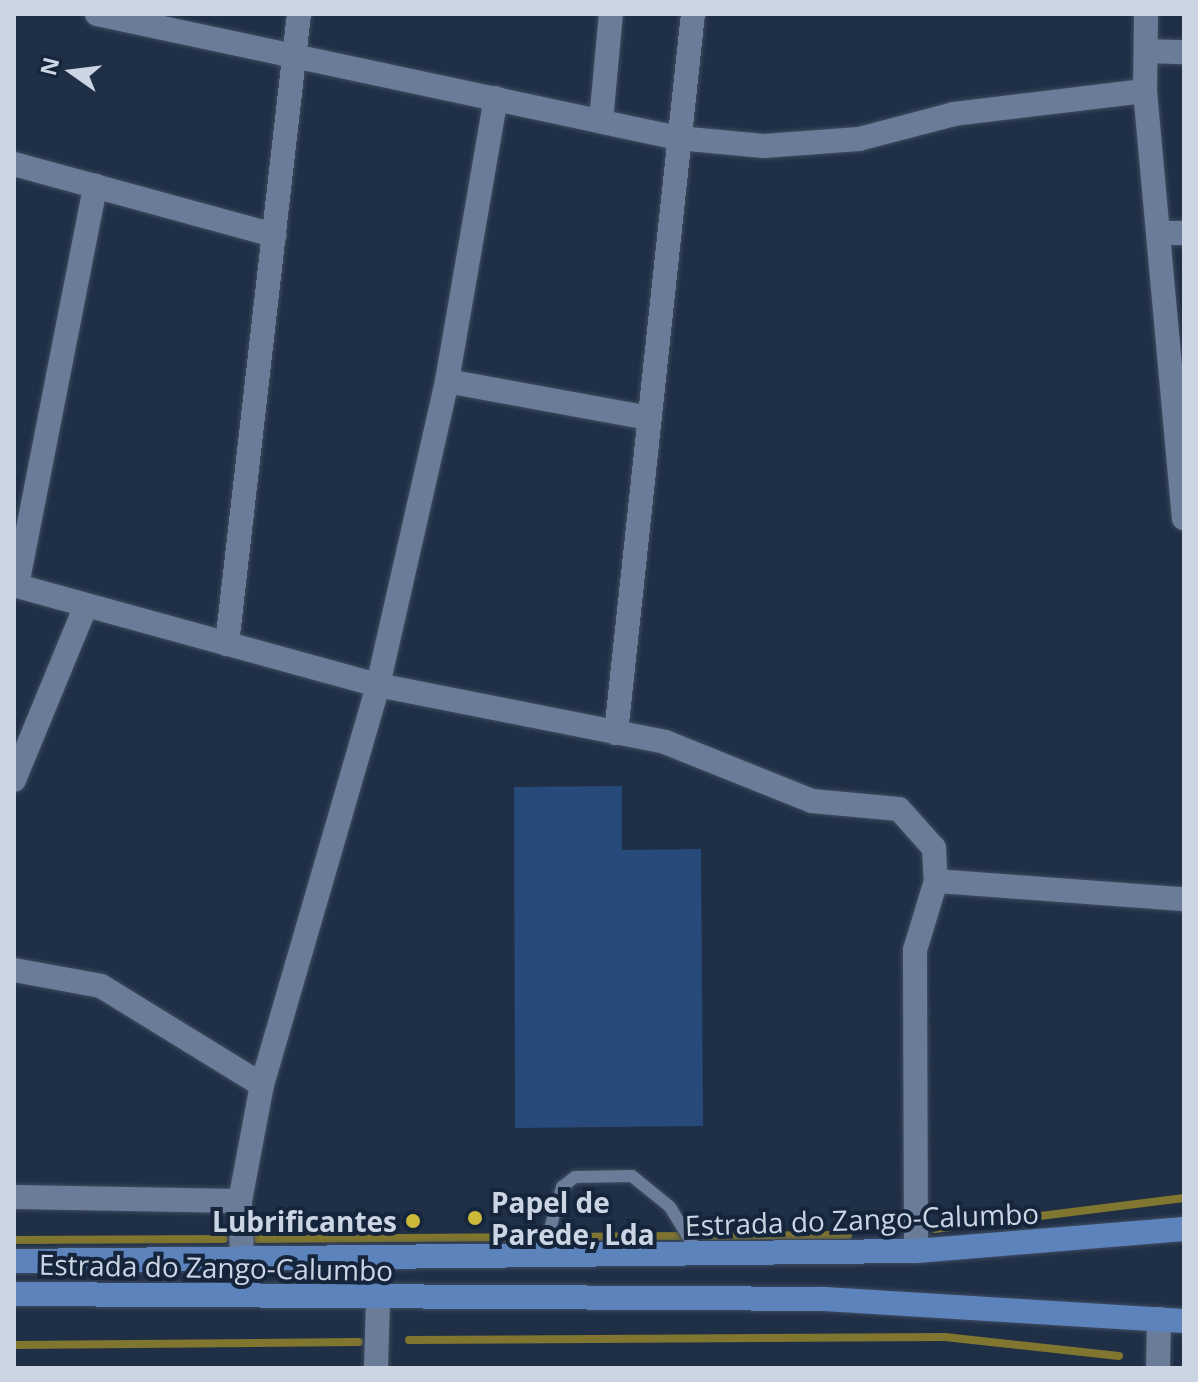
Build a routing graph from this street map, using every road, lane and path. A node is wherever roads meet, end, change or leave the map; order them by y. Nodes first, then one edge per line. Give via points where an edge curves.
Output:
1 (99, 14) edge
2 (299, 14) edge
3 (611, 14) edge
4 (693, 14) edge
5 (1146, 14) edge
6 (1146, 51) junction
7 (1184, 52) edge
8 (294, 60) junction
9 (1145, 91) junction
10 (496, 98) junction
11 (601, 121) junction
12 (678, 138) junction
13 (14, 164) edge
14 (95, 186) junction
15 (1158, 233) junction
16 (1184, 233) edge
17 (274, 235) junction
18 (447, 381) junction
19 (1179, 411) edge
20 (649, 418) junction
21 (1184, 518) edge
22 (15, 585) edge
23 (86, 605) junction
24 (227, 644) junction
25 (378, 685) junction
26 (616, 733) junction
27 (14, 780) edge
28 (936, 881) junction
29 (1184, 899) edge
30 (14, 970) edge
31 (262, 1085) junction
32 (14, 1197) edge
33 (240, 1201) junction
34 (1184, 1229) edge
35 (241, 1244) junction
36 (916, 1251) junction
37 (700, 1256) junction
38 (542, 1257) junction
39 (14, 1261) edge
40 (14, 1294) edge
41 (378, 1299) junction
42 (1159, 1319) junction
43 (1184, 1321) edge
44 (376, 1368) edge
45 (1158, 1368) edge

1 - 8 street
2 - 8 street
3 - 11 street
4 - 12 street
5 - 6 street
6 - 7 street
6 - 9 street
8 - 10 street
8 - 17 street
9 - 12 street via 954,114 859,139 764,146
9 - 15 street
10 - 11 street
10 - 18 street
11 - 12 street
12 - 20 street
13 - 14 street
14 - 17 street
14 - 22 street
15 - 16 street
15 - 19 street
17 - 24 street
18 - 20 street
18 - 25 street
19 - 21 street
20 - 26 street
22 - 23 street
23 - 24 street
23 - 27 street
24 - 25 street
25 - 26 street
25 - 31 street
26 - 28 street via 698,752 812,801 899,809 934,848
28 - 29 street
28 - 36 street via 915,950
30 - 31 street via 101,986
31 - 33 street
32 - 33 street
33 - 35 street
34 - 36 main road, Estrada do Zango-Calumbo
35 - 38 main road, Estrada do Zango-Calumbo
35 - 39 main road, Estrada do Zango-Calumbo
36 - 37 main road, Estrada do Zango-Calumbo
37 - 38 main road, Estrada do Zango-Calumbo
37 - 38 lane via 670,1207 632,1176 575,1177 562,1187
40 - 41 main road, Estrada do Zango-Calumbo
41 - 42 main road, Estrada do Zango-Calumbo via 840,1300
41 - 44 street
42 - 43 main road, Estrada do Zango-Calumbo
42 - 45 street

